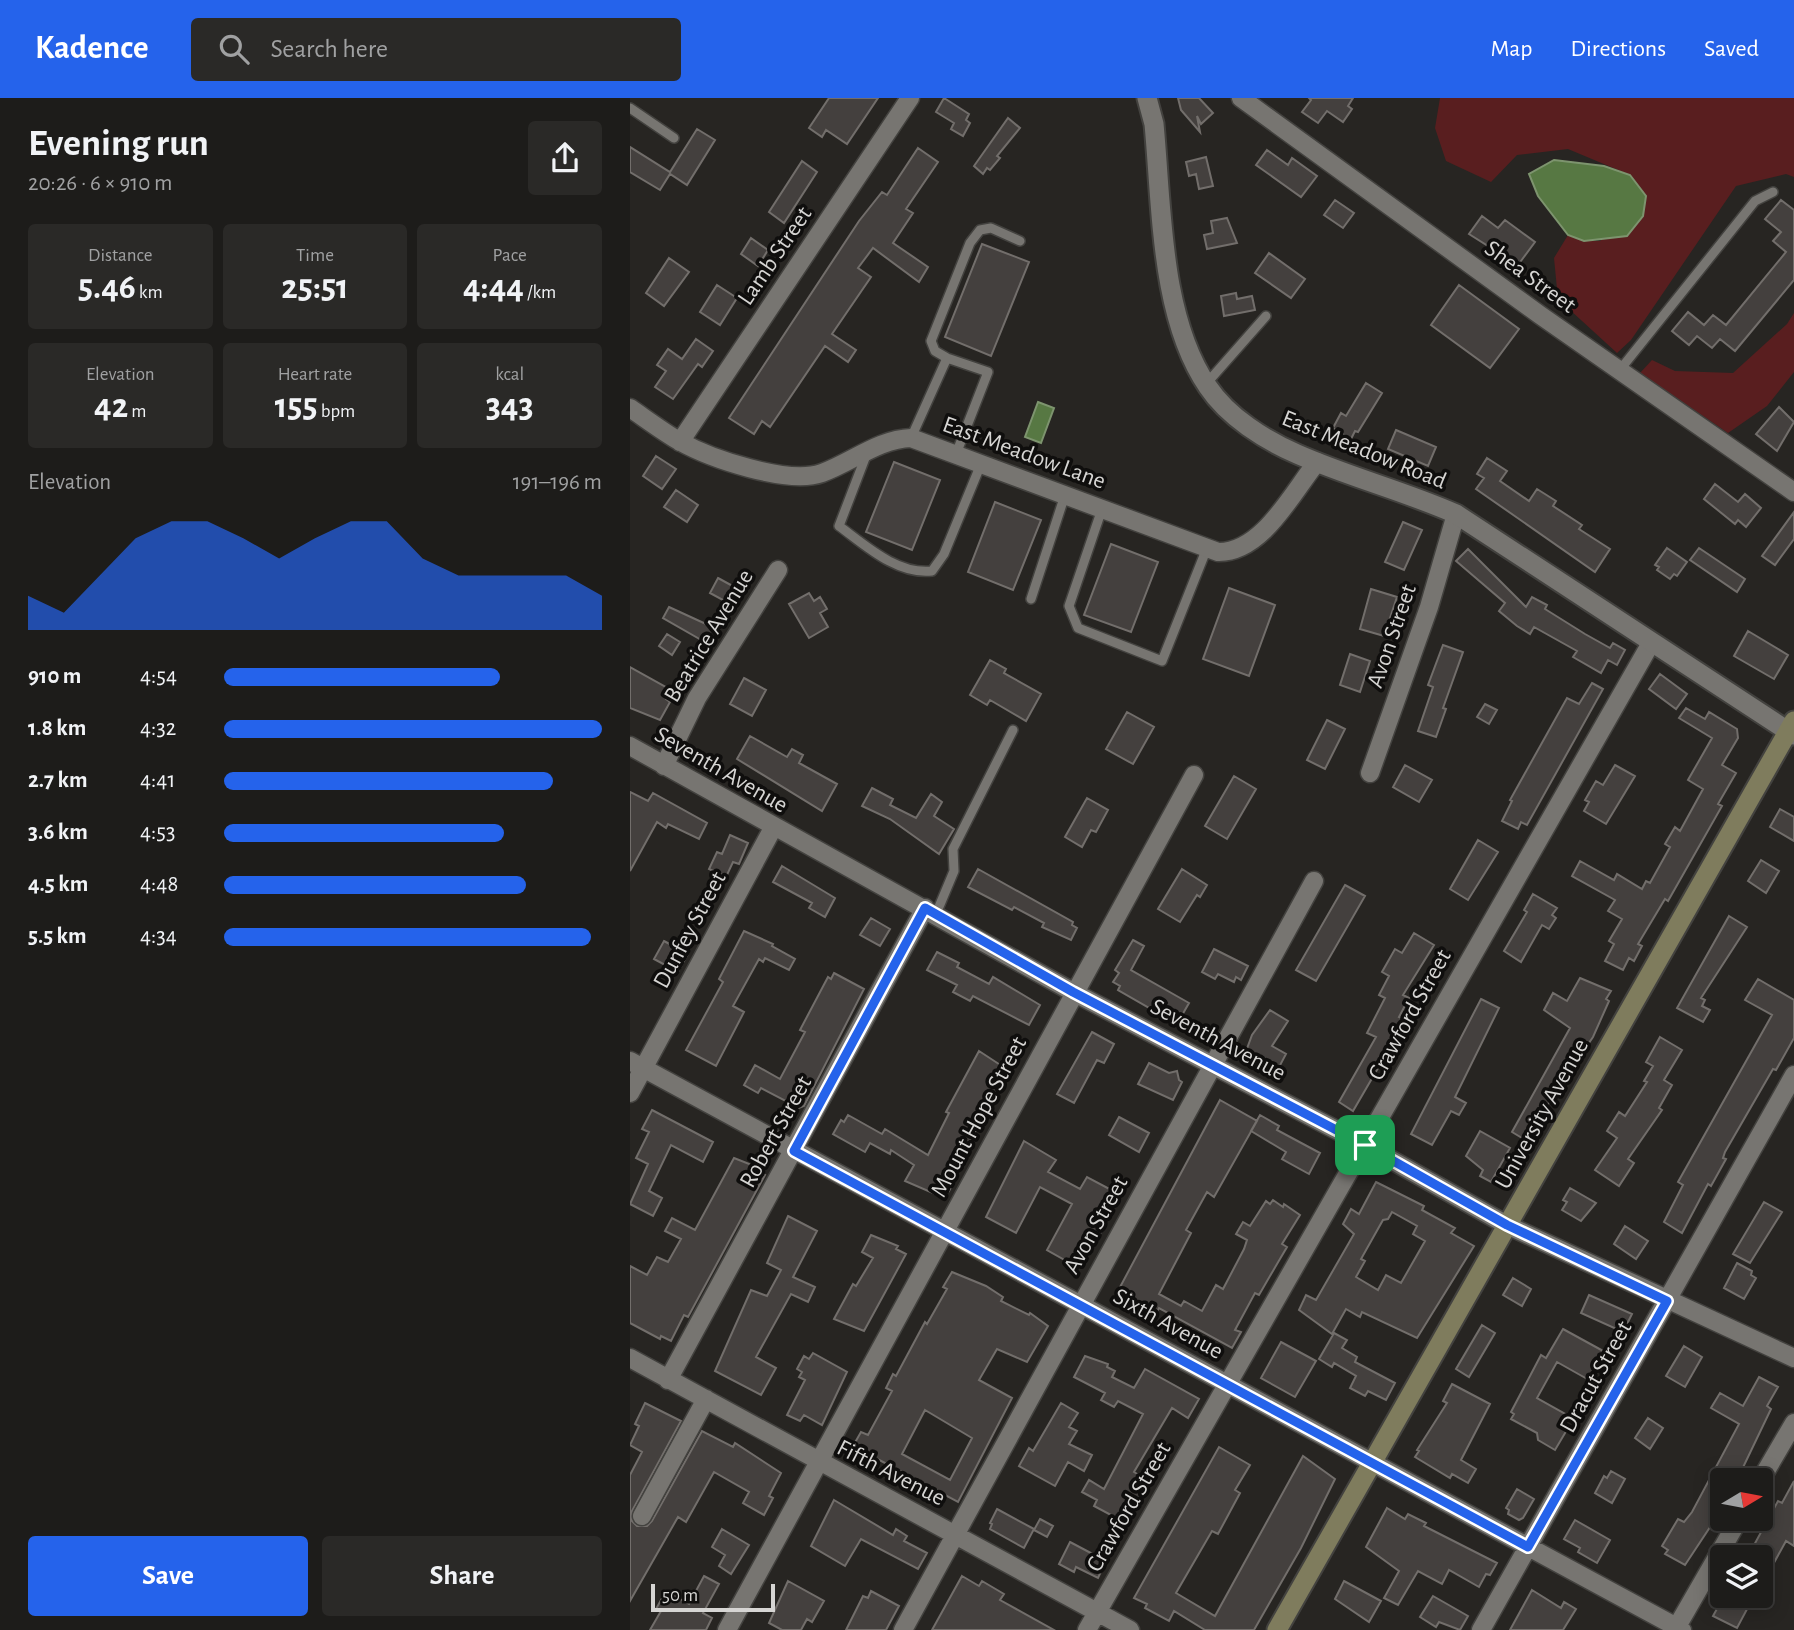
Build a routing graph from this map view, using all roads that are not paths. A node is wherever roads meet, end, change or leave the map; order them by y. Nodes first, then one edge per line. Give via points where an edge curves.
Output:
1 (910, 98) edge
2 (1147, 98) edge
3 (1241, 98) edge
4 (630, 108) edge
5 (674, 138) dead end
6 (1773, 192) dead end
7 (1020, 241) dead end
8 (1266, 316) dead end
9 (947, 358) junction
10 (1619, 371) junction
11 (1206, 384) junction
12 (630, 408) edge
13 (911, 438) junction
14 (680, 442) junction
15 (868, 452) junction
16 (956, 454) junction
17 (1317, 462) junction
18 (981, 464) junction
19 (1794, 492) edge
20 (1065, 495) junction
21 (1102, 509) junction
22 (1456, 514) junction
23 (1207, 548) junction
24 (778, 570) dead end
25 (1031, 598) dead end
26 (1651, 643) junction
27 (1792, 729) edge
28 (1013, 730) dead end
29 (630, 746) edge
30 (664, 765) junction
31 (1370, 773) dead end
32 (1194, 775) dead end
33 (773, 828) junction
34 (1314, 881) dead end
35 (930, 911) junction
36 (1073, 992) junction
37 (1212, 1064) junction
38 (637, 1065) edge
39 (1794, 1075) edge
40 (630, 1093) edge
41 (1365, 1145) junction
42 (794, 1151) junction
43 (1507, 1225) junction
44 (944, 1232) junction
45 (1667, 1301) junction
46 (1081, 1304) junction
47 (1794, 1358) edge
48 (630, 1359) edge
49 (668, 1380) junction
50 (1227, 1385) junction
51 (706, 1399) junction
52 (1794, 1423) edge
53 (1373, 1461) junction
54 (819, 1463) junction
55 (1768, 1468) edge
56 (642, 1516) dead end
57 (1732, 1531) edge
58 (956, 1534) junction
59 (1528, 1547) junction
60 (1097, 1612) junction
61 (1678, 1629) edge
62 (727, 1630) edge
63 (903, 1630) edge
64 (1087, 1630) edge
65 (1130, 1630) edge
66 (1277, 1630) edge
67 (1481, 1630) edge

1 - 14 street, Lamb Street
2 - 11 street, East Meadow Road via 1176,311
3 - 10 street, Shea Street
4 - 5 lane
6 - 10 lane via 1755,201
7 - 9 lane via 991,228 979,230 970,243 931,341 935,352
8 - 11 lane
9 - 13 lane
9 - 16 lane via 988,372
10 - 19 street, Shea Street
11 - 17 street, East Meadow Road via 1249,427
12 - 14 street, East Meadow Lane
13 - 15 street, East Meadow Lane via 890,441
13 - 16 street, East Meadow Lane
14 - 15 street, East Meadow Lane via 796,478 824,472
15 - 18 lane via 839,526 878,555 921,572 932,571 944,555
16 - 18 street, East Meadow Lane
17 - 22 street, East Meadow Road
17 - 23 street, East Meadow Lane via 1249,544 1233,552
18 - 20 street, East Meadow Lane
20 - 21 street, East Meadow Lane
20 - 25 lane
21 - 23 street, East Meadow Lane
21 - 23 lane via 1069,606 1078,628 1162,661
22 - 26 street, East Meadow Road
22 - 31 street, Avon Street via 1429,607
24 - 30 street, Beatrice Avenue via 697,698
26 - 27 street, East Meadow Road
26 - 41 street, Crawford Street
27 - 43 main road, University Avenue
28 - 35 lane via 953,849 954,871
29 - 30 street, Seventh Avenue
30 - 33 street, Seventh Avenue
32 - 36 street, Mount Hope Street
33 - 35 street, Seventh Avenue
33 - 38 street, Dunfey Street
34 - 37 street, Avon Street
35 - 36 street, Seventh Avenue
35 - 42 street, Robert Street
36 - 37 street, Seventh Avenue
36 - 44 street, Mount Hope Street
37 - 41 street, Seventh Avenue
37 - 46 street, Avon Street
38 - 40 street, Dunfey Street
38 - 42 street, Sixth Avenue
39 - 45 street, Dracut Street
41 - 43 street, Seventh Avenue
41 - 50 street, Crawford Street
42 - 44 street, Sixth Avenue
42 - 49 street, Robert Street
43 - 45 street, Seventh Avenue
43 - 53 main road, University Avenue
44 - 46 street, Sixth Avenue
44 - 54 street, Mount Hope Street
45 - 47 street, Seventh Avenue
45 - 59 street, Dracut Street
46 - 50 street, Sixth Avenue
46 - 58 street, Avon Street
48 - 49 street, Fifth Avenue
49 - 51 street, Fifth Avenue
50 - 53 street, Sixth Avenue
50 - 60 street, Crawford Street
51 - 54 street, Fifth Avenue
51 - 56 street
52 - 55 street
53 - 59 street, Sixth Avenue
53 - 66 main road, University Avenue
54 - 58 street, Fifth Avenue
54 - 62 street, Mount Hope Street
57 - 61 street
58 - 60 street, Fifth Avenue
58 - 63 street, Avon Street
59 - 61 street, Sixth Avenue
59 - 67 street, Dracut Street
60 - 64 street, Crawford Street
60 - 65 street, Fifth Avenue

